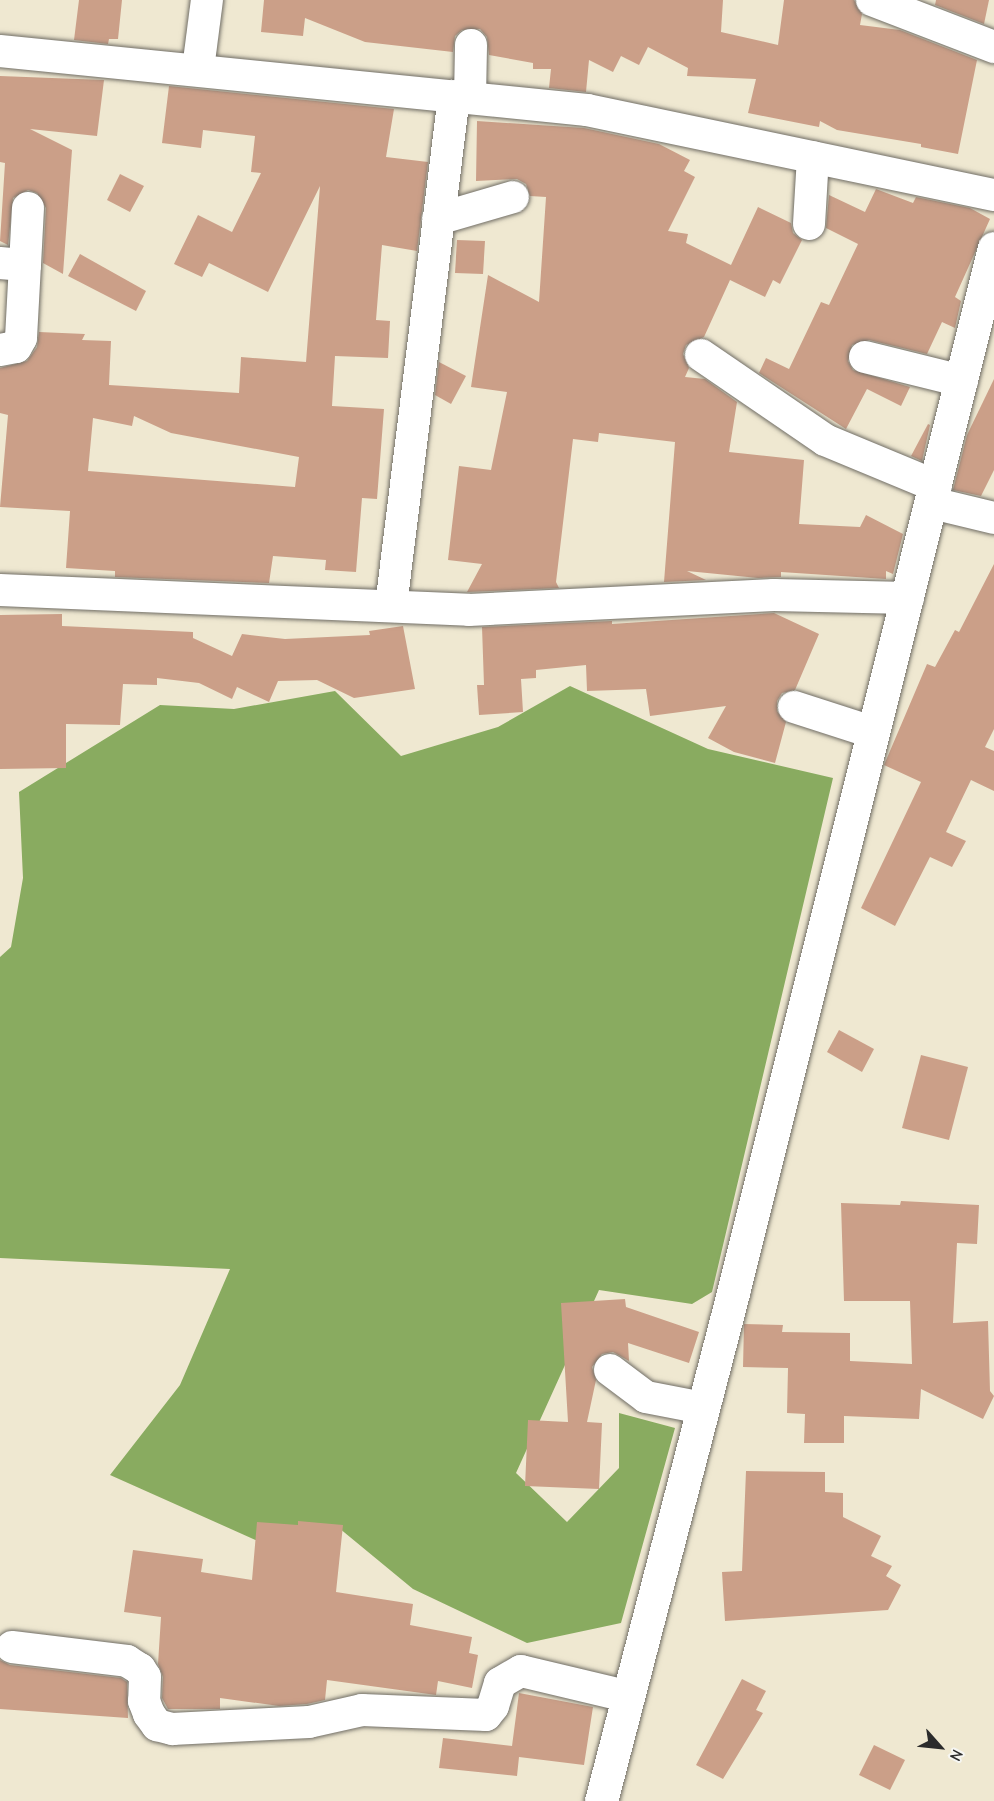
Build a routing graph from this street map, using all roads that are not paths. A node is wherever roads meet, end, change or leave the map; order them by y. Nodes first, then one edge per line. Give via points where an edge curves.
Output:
1 (207, 0) edge
2 (872, 0) edge
3 (471, 45) dead end
4 (994, 47) edge
5 (0, 51) edge
6 (198, 69) junction
7 (462, 97) junction
8 (813, 157) junction
9 (994, 195) edge
10 (513, 197) dead end
11 (28, 208) dead end
12 (438, 219) junction
13 (809, 224) dead end
14 (994, 248) edge
15 (13, 264) edge
16 (0, 350) edge
17 (701, 355) dead end
18 (865, 357) dead end
19 (962, 381) junction
20 (934, 494) junction
21 (994, 518) edge
22 (0, 590) edge
23 (908, 598) junction
24 (391, 606) junction
25 (794, 707) dead end
26 (872, 732) junction
27 (610, 1370) dead end
28 (703, 1408) junction
29 (12, 1647) dead end
30 (626, 1696) junction
31 (601, 1801) edge

1 - 6 street
2 - 4 street
3 - 7 street
5 - 6 street
6 - 7 street
7 - 8 street via 587,110
7 - 12 street
8 - 9 street
8 - 13 street
10 - 12 street
11 - 15 street
12 - 24 street
14 - 19 main road
15 - 16 street via 21,338 16,346
17 - 20 street via 825,440
18 - 19 street
19 - 20 main road
20 - 21 street
20 - 23 main road
22 - 24 street
23 - 24 street via 774,595 526,610
23 - 26 main road
25 - 26 street
26 - 28 main road
27 - 28 street via 646,1397
28 - 30 main road
29 - 30 street via 127,1661 145,1677 144,1701 149,1714 157,1725 172,1729 309,1722 362,1710 486,1715 494,1706 500,1683 521,1671
30 - 31 main road

